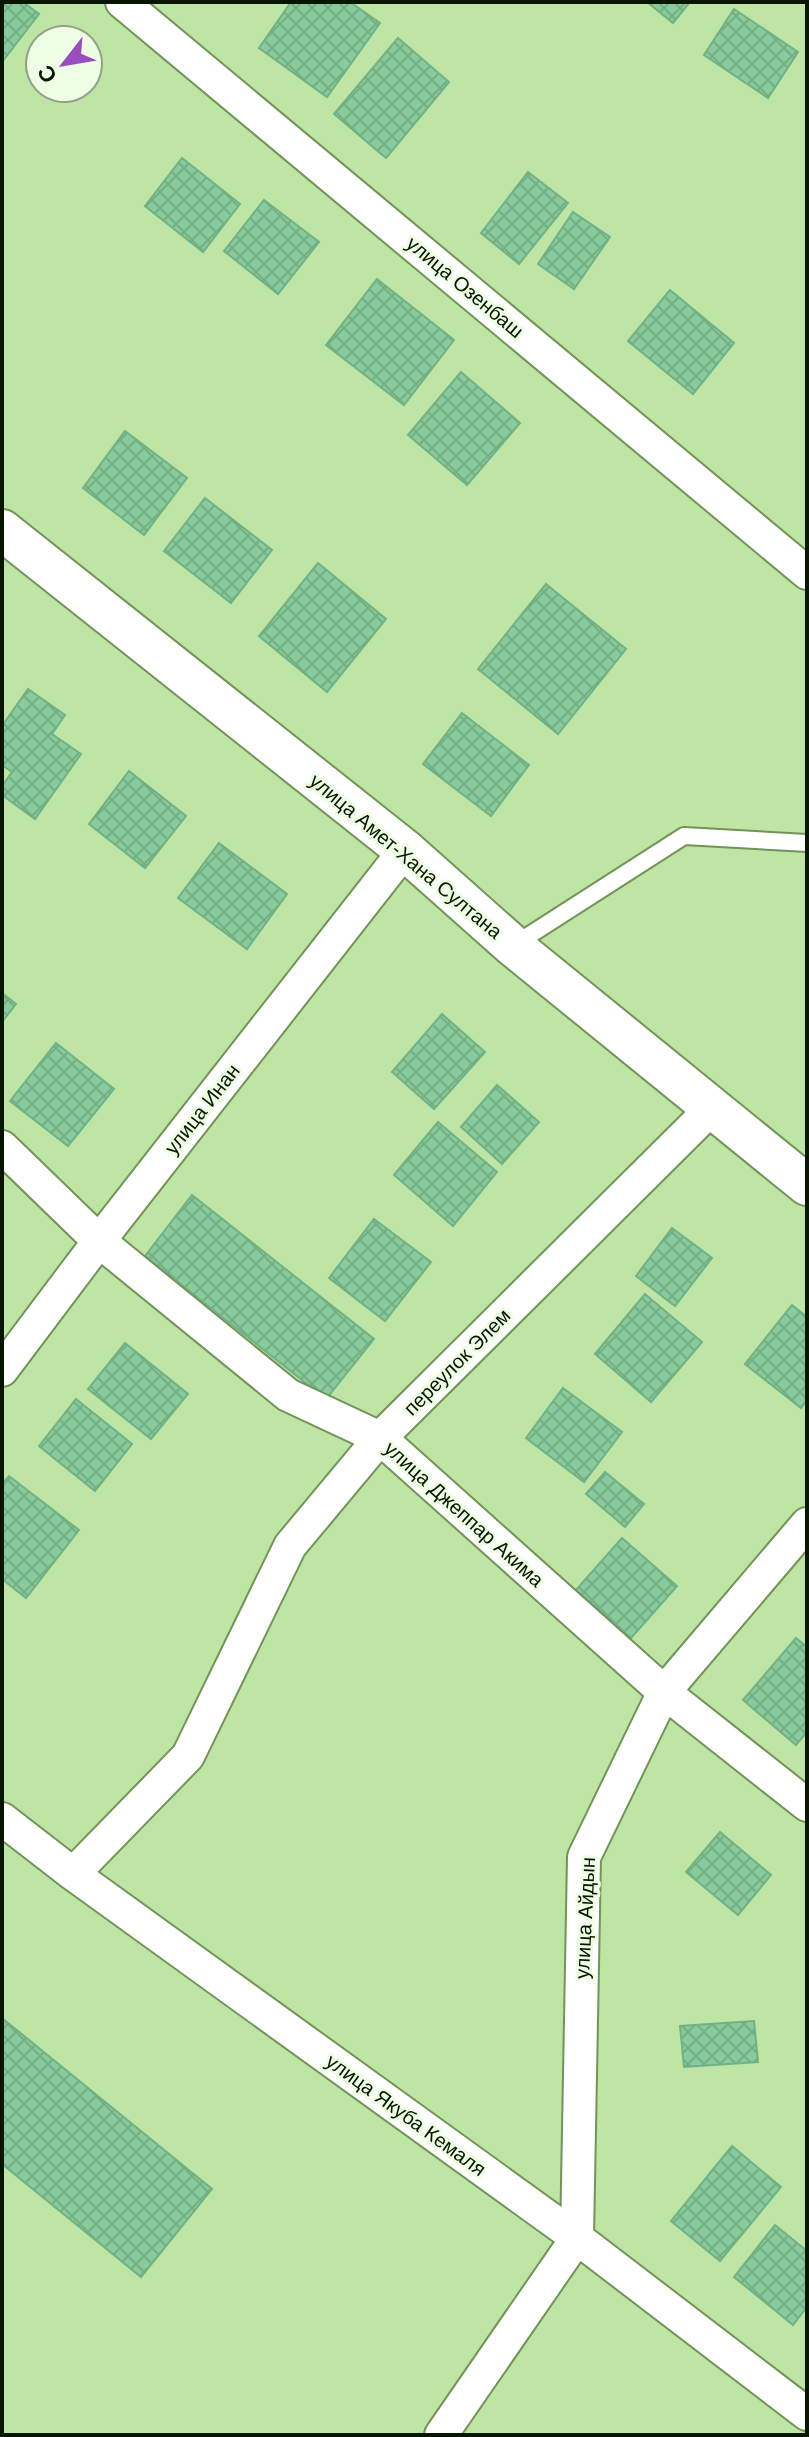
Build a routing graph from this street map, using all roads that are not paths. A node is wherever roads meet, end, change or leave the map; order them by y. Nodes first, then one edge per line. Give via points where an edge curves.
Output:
1 (122, 2) edge
2 (2, 530) edge
3 (807, 573) edge
4 (807, 843) edge
5 (405, 850) junction
6 (513, 946) junction
7 (712, 1108) junction
8 (2, 1147) edge
9 (807, 1185) edge
10 (99, 1241) junction
11 (2, 1370) edge
12 (380, 1438) junction
13 (807, 1524) edge
14 (664, 1692) junction
15 (807, 1805) edge
16 (2, 1819) edge
17 (73, 1874) junction
18 (577, 2238) junction
19 (807, 2414) edge
20 (441, 2435) edge

1 - 3 street, улица Озенбаш
2 - 5 street, улица Амет-Хана Султана
4 - 6 lane via 684,836
5 - 6 street, улица Амет-Хана Султана
5 - 10 street, улица Инан
6 - 7 street, улица Амет-Хана Султана
7 - 9 street, улица Амет-Хана Султана
7 - 12 street, переулок Элем
8 - 10 street, улица Джеппар Акима
10 - 11 street, улица Инан
10 - 12 street, улица Джеппар Акима via 288,1395
12 - 14 street, улица Джеппар Акима
12 - 17 street, переулок Элем via 290,1546 188,1756
13 - 14 street, улица Айдын
14 - 15 street, улица Джеппар Акима
14 - 18 street, улица Айдын via 584,1857
16 - 17 street, улица Якуба Кемаля
17 - 18 street, улица Якуба Кемаля
18 - 19 street, улица Якуба Кемаля
18 - 20 street

